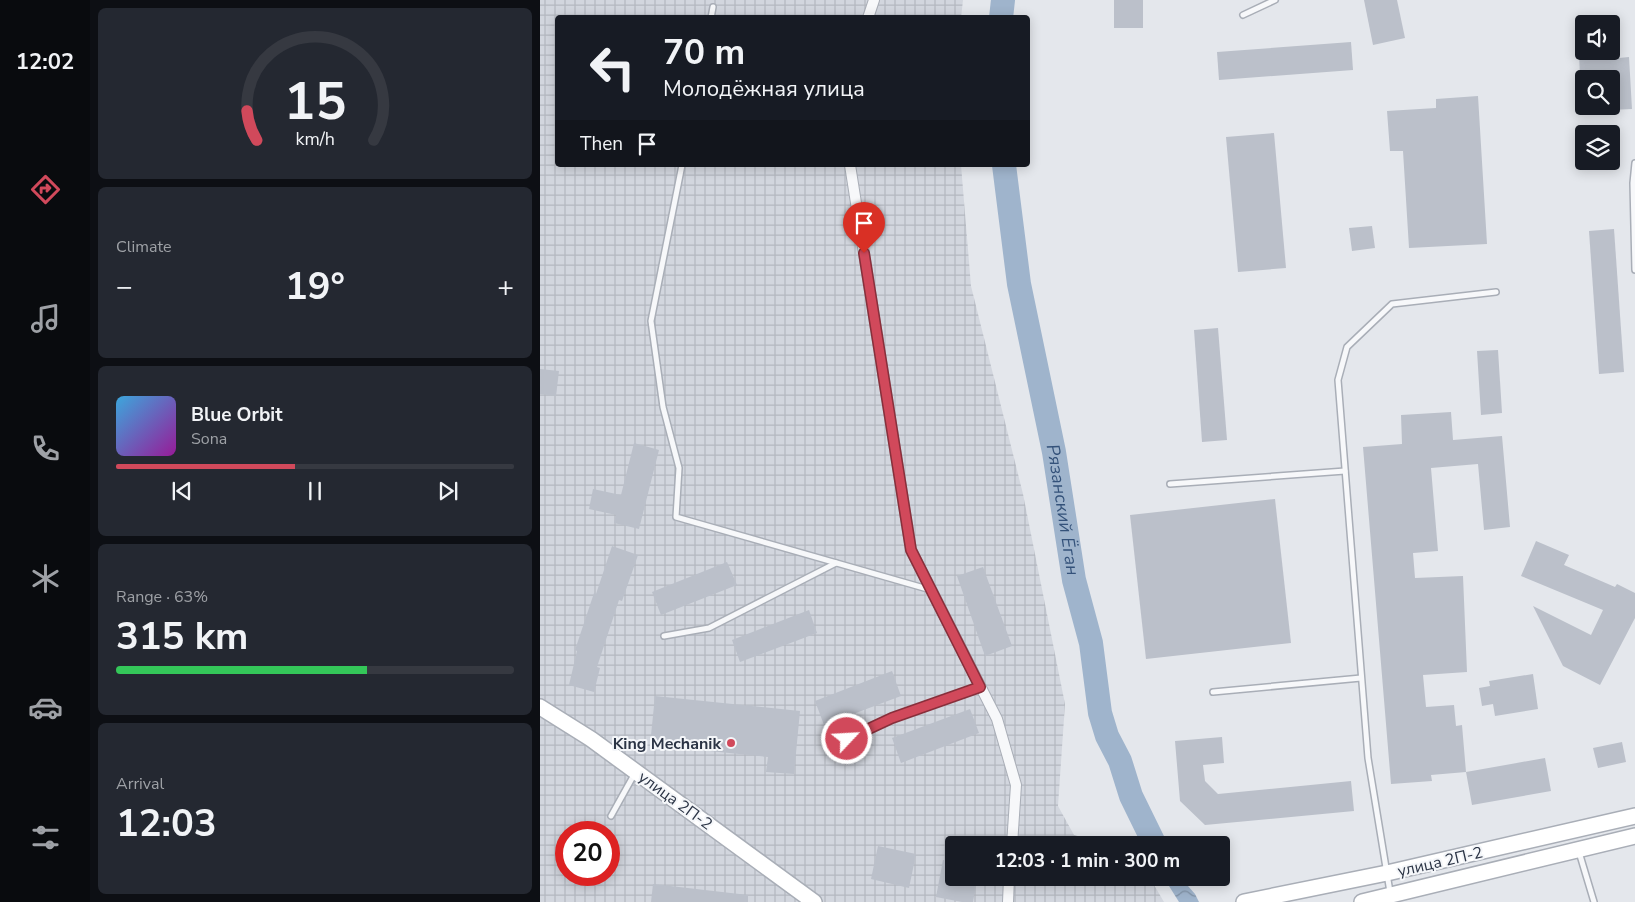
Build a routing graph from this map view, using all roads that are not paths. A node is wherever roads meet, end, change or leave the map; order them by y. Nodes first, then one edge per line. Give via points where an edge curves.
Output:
1 (874, 0) edge
2 (1275, 0) edge
3 (713, 7) dead end
4 (712, 15) edge
5 (869, 15) edge
6 (1243, 15) dead end
7 (1635, 162) edge
8 (682, 167) edge
9 (850, 167) edge
10 (1635, 270) edge
11 (1496, 292) dead end
12 (1345, 470) junction
13 (1170, 484) dead end
14 (836, 563) junction
15 (931, 590) junction
16 (664, 636) dead end
17 (1361, 678) junction
18 (980, 687) junction
19 (1213, 692) dead end
20 (540, 707) edge
21 (847, 739) dead end
22 (636, 771) junction
23 (611, 816) dead end
24 (1635, 816) edge
25 (1013, 836) edge
26 (1635, 836) edge
27 (1579, 851) junction
28 (1387, 873) junction
29 (1009, 886) edge
30 (1390, 895) junction
31 (812, 900) edge
32 (1368, 901) edge
33 (824, 902) edge
34 (1008, 902) edge
35 (1244, 902) edge
36 (1594, 902) edge

1 - 5 street
2 - 6 lane
3 - 4 lane
7 - 10 lane
8 - 14 lane via 651,321 663,407 679,468 676,517
9 - 15 street via 911,550
11 - 12 lane via 1392,304 1347,347 1338,380
12 - 13 lane
12 - 17 lane
14 - 15 lane
14 - 16 lane via 709,628
15 - 18 street
17 - 19 lane
17 - 28 lane via 1368,758
18 - 21 lane via 892,718
18 - 25 street via 997,720 1016,785
20 - 22 main road, улица 2П-2
22 - 23 lane
22 - 31 main road, улица 2П-2
24 - 28 main road, улица 2П-2
26 - 27 main road, улица 2П-2
27 - 30 main road, улица 2П-2
27 - 36 lane
28 - 30 lane
28 - 35 main road, улица 2П-2
29 - 34 street
30 - 32 main road, улица 2П-2
31 - 33 main road, улица 2П-2

